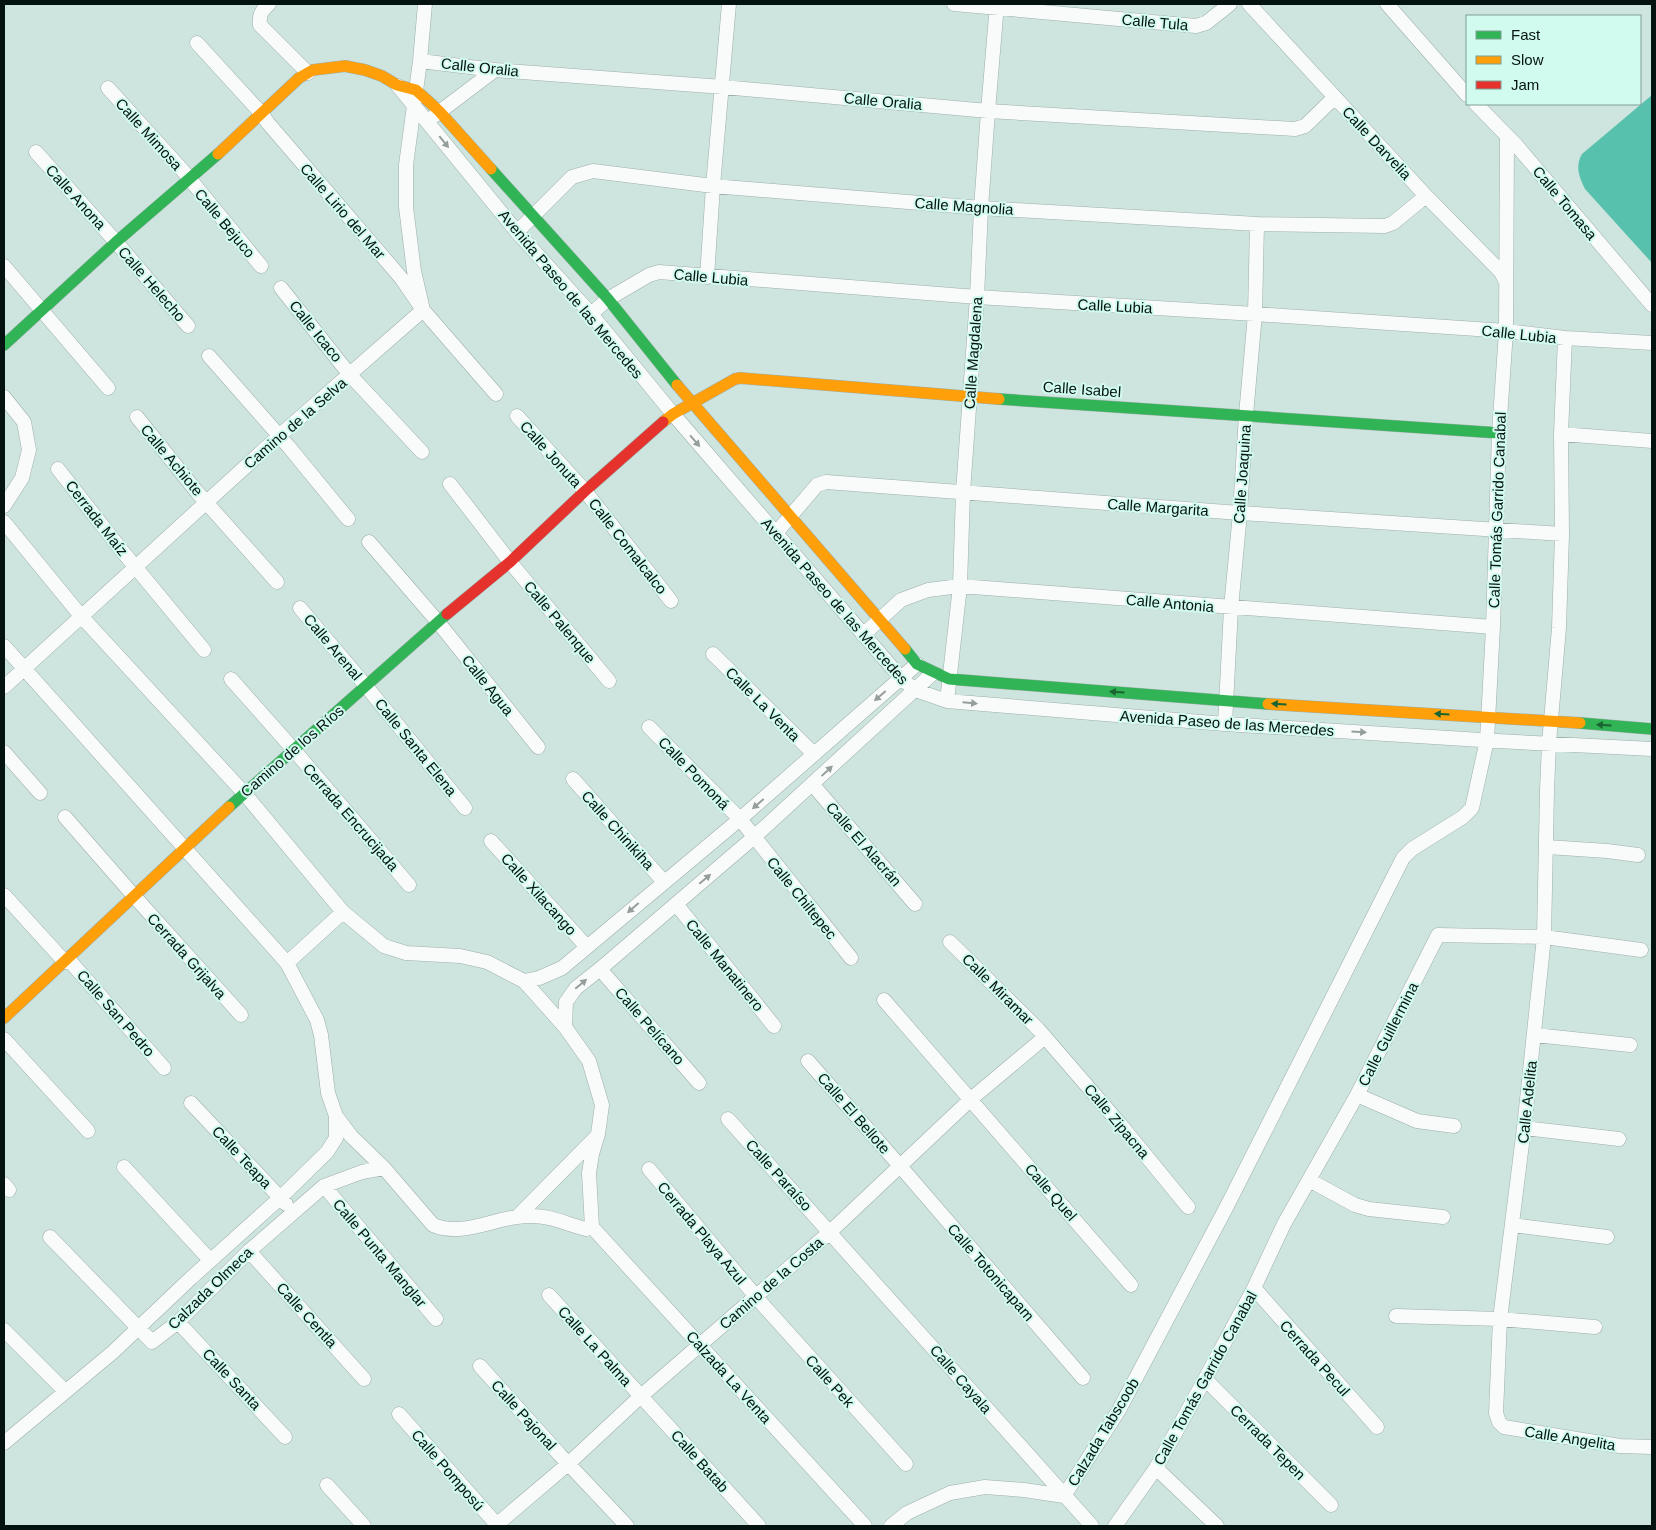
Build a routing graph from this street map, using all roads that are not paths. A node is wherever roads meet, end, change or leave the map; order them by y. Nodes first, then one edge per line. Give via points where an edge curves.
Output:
1 (269, 4) edge
2 (425, 4) edge
3 (729, 4) edge
4 (954, 4) edge
5 (1230, 4) edge
6 (1249, 4) edge
7 (1387, 4) edge
8 (997, 6) edge
9 (197, 43) dead end
10 (420, 61) junction
11 (495, 70) junction
12 (308, 73) junction
13 (398, 85) joint
14 (723, 87) junction
15 (108, 88) dead end
16 (1466, 93) edge
17 (415, 97) junction
18 (1335, 97) junction
19 (1477, 105) edge
20 (439, 111) junction
21 (988, 111) junction
22 (261, 114) junction
23 (428, 121) junction
24 (1507, 136) junction
25 (36, 152) dead end
26 (189, 180) junction
27 (713, 186) junction
28 (1426, 196) junction
29 (981, 208) junction
30 (533, 216) junction
31 (1257, 224) junction
32 (517, 232) junction
33 (116, 242) junction
34 (4, 266) edge
35 (261, 266) dead end
36 (708, 277) junction
37 (1505, 280) junction
38 (281, 288) dead end
39 (977, 297) junction
40 (608, 299) junction
41 (1652, 304) edge
42 (42, 309) junction
43 (423, 310) junction
44 (591, 314) junction
45 (1255, 314) junction
46 (188, 326) dead end
47 (1506, 331) junction
48 (1565, 338) junction
49 (1652, 343) edge
50 (4, 345) edge
51 (210, 356) dead end
52 (350, 375) junction
53 (108, 388) dead end
54 (496, 394) dead end
55 (4, 397) edge
56 (970, 397) junction
57 (692, 403) junction
58 (673, 414) junction
59 (1246, 415) junction
60 (518, 416) dead end
61 (136, 418) dead end
62 (1500, 433) junction
63 (1561, 434) junction
64 (279, 436) junction
65 (1652, 441) edge
66 (422, 452) dead end
67 (58, 469) dead end
68 (450, 484) dead end
69 (585, 491) junction
70 (963, 492) junction
71 (207, 502) junction
72 (4, 506) edge
73 (1240, 513) junction
74 (790, 517) junction
75 (348, 520) dead end
76 (4, 522) edge
77 (1497, 530) junction
78 (776, 533) junction
79 (1562, 534) junction
80 (369, 542) dead end
81 (510, 562) junction
82 (136, 566) junction
83 (277, 582) dead end
84 (960, 586) junction
85 (671, 601) dead end
86 (300, 608) dead end
87 (1231, 608) junction
88 (81, 616) junction
89 (880, 619) junction
90 (438, 622) junction
91 (1493, 627) junction
92 (863, 635) junction
93 (4, 646) edge
94 (204, 650) dead end
95 (713, 654) dead end
96 (916, 664) junction
97 (25, 668) junction
98 (933, 673) junction
99 (901, 678) junction
100 (231, 679) dead end
101 (949, 679) junction
102 (609, 681) dead end
103 (366, 686) junction
104 (4, 687) edge
105 (915, 690) junction
106 (947, 701) junction
107 (1226, 701) junction
108 (1488, 717) junction
109 (1551, 721) junction
110 (1225, 724) junction
111 (649, 727) dead end
112 (1652, 728) edge
113 (1487, 740) junction
114 (1549, 744) junction
115 (538, 747) dead end
116 (293, 749) junction
117 (1652, 749) edge
118 (4, 752) edge
119 (814, 754) junction
120 (572, 779) dead end
121 (813, 785) junction
122 (40, 793) dead end
123 (244, 793) junction
124 (465, 808) dead end
125 (65, 817) dead end
126 (740, 819) junction
127 (754, 838) junction
128 (491, 841) dead end
129 (1547, 847) junction
130 (184, 848) junction
131 (1638, 855) dead end
132 (664, 882) junction
133 (409, 885) dead end
134 (4, 895) edge
135 (134, 896) junction
136 (676, 904) junction
137 (915, 904) dead end
138 (343, 912) junction
139 (1544, 937) junction
140 (950, 942) dead end
141 (587, 948) junction
142 (1641, 950) dead end
143 (851, 958) dead end
144 (67, 960) junction
145 (287, 963) junction
146 (600, 969) junction
147 (524, 981) junction
148 (884, 1000) dead end
149 (240, 1015) dead end
150 (4, 1018) edge
151 (774, 1026) dead end
152 (565, 1027) junction
153 (1534, 1035) junction
154 (1045, 1037) junction
155 (4, 1038) edge
156 (1630, 1045) dead end
157 (808, 1061) dead end
158 (164, 1068) dead end
159 (699, 1083) dead end
160 (1358, 1095) junction
161 (971, 1099) junction
162 (191, 1103) dead end
163 (336, 1116) junction
164 (728, 1118) dead end
165 (1454, 1126) dead end
166 (1524, 1128) junction
167 (88, 1131) dead end
168 (598, 1134) junction
169 (1620, 1139) dead end
170 (900, 1166) junction
171 (124, 1167) dead end
172 (384, 1168) junction
173 (649, 1169) dead end
174 (1309, 1180) junction
175 (324, 1186) junction
176 (280, 1198) junction
177 (1188, 1207) dead end
178 (293, 1213) junction
179 (518, 1216) junction
180 (1443, 1217) dead end
181 (1284, 1224) joint
182 (1512, 1225) junction
183 (592, 1228) junction
184 (830, 1232) junction
185 (50, 1237) dead end
186 (1607, 1237) dead end
187 (249, 1251) junction
188 (210, 1260) junction
189 (1131, 1285) dead end
190 (1254, 1288) junction
191 (549, 1296) dead end
192 (756, 1296) junction
193 (1396, 1316) dead end
194 (436, 1319) dead end
195 (1500, 1319) junction
196 (178, 1322) junction
197 (1595, 1327) dead end
198 (138, 1328) junction
199 (4, 1330) edge
200 (700, 1346) junction
201 (480, 1366) dead end
202 (1083, 1378) dead end
203 (364, 1379) dead end
204 (1206, 1379) junction
205 (64, 1391) junction
206 (641, 1396) junction
207 (1496, 1413) joint
208 (400, 1414) dead end
209 (1377, 1427) dead end
210 (285, 1437) dead end
211 (4, 1443) edge
212 (1652, 1447) edge
213 (568, 1464) junction
214 (906, 1464) dead end
215 (1156, 1468) junction
216 (327, 1485) dead end
217 (1064, 1496) junction
218 (1331, 1505) dead end
219 (364, 1526) edge
220 (496, 1526) edge
221 (628, 1526) edge
222 (759, 1526) edge
223 (865, 1526) edge
224 (891, 1526) edge
225 (1092, 1526) edge
226 (1115, 1526) edge
227 (1217, 1526) edge

1 - 12 street via 262,10 260,25
2 - 10 street
3 - 14 street
4 - 8 street, Calle Tula
5 - 8 street, Calle Tula via 1206,23 1196,26
6 - 18 street, Calle Darvelia
7 - 16 street
8 - 21 street, Calle Magdalena
9 - 22 street, Calle Lirio del Mar
10 - 11 street, Calle Oralia
10 - 17 street
11 - 14 street, Calle Oralia
11 - 20 street
12 - 13 street via 345,66 382,76
12 - 22 street
13 - 17 street
14 - 21 street, Calle Oralia
14 - 27 street
15 - 26 street, Calle Mimosa
17 - 20 street, Avenida Paseo de las Mercedes
17 - 23 street, Avenida Paseo de las Mercedes
17 - 43 street via 406,165 406,207 414,271
18 - 21 street, Calle Oralia via 1305,126 1295,129
18 - 28 street, Calle Darvelia
19 - 24 street, Calle Tomasa
20 - 23 street
20 - 30 street, Avenida Paseo de las Mercedes
21 - 29 street, Calle Magdalena
22 - 26 street
22 - 43 street, Calle Lirio del Mar via 402,279
23 -> 32 street, Avenida Paseo de las Mercedes
24 - 37 street, Calle Tomás Garrido Canabal
24 - 41 street, Calle Tomasa
25 - 33 street, Calle Anona
26 - 33 street
26 - 35 street, Calle Bejuco
27 - 29 street, Calle Magnolia
27 - 30 street, Calle Magnolia via 593,171 572,177
27 - 36 street
28 - 31 street, Calle Magnolia via 1385,226
28 - 37 street, Calle Darvelia via 1502,272
29 - 31 street, Calle Magnolia
29 - 39 street, Calle Magdalena
30 - 32 street, Calle Magnolia
30 - 40 street, Avenida Paseo de las Mercedes
31 - 45 street, Calle Joaquina
32 - 44 street, Avenida Paseo de las Mercedes
33 - 42 street
33 - 46 street, Calle Helecho
34 - 42 street
36 - 39 street, Calle Lubia
36 - 40 street, Calle Lubia via 654,273
37 - 47 street, Calle Tomás Garrido Canabal
38 - 52 street, Calle Icaco
39 - 45 street, Calle Lubia
39 - 56 street, Calle Magdalena
40 - 44 street, Calle Lubia
40 - 57 street, Avenida Paseo de las Mercedes
42 - 50 street
42 - 53 street
43 - 52 street, Camino de la Selva
43 - 54 street, Calle Lirio del Mar
44 - 58 street, Avenida Paseo de las Mercedes
45 - 47 street, Calle Lubia
45 - 59 street, Calle Joaquina
47 - 48 street, Calle Lubia
47 - 62 street, Calle Tomás Garrido Canabal
48 - 49 street, Calle Lubia
48 - 63 street
51 - 64 street
52 - 64 street, Camino de la Selva
52 - 66 street, Calle Icaco
55 - 72 street via 24,422 29,450 22,478
56 - 57 street, Calle Isabel via 740,378
56 - 59 street, Calle Isabel
56 - 70 street, Calle Magdalena
57 - 58 street, Calle Isabel
57 - 74 street, Avenida Paseo de las Mercedes
58 - 69 street, Calle Isabel
58 -> 78 street, Avenida Paseo de las Mercedes
59 - 62 street, Calle Isabel
59 - 73 street, Calle Joaquina
60 - 69 street, Calle Jonuta
61 - 71 street, Calle Achiote
62 - 77 street, Calle Tomás Garrido Canabal
63 - 65 street
63 - 79 street
64 - 71 street, Camino de la Selva
64 - 75 street
67 - 82 street, Cerrada Maíz
68 - 81 street, Calle Palenque
69 - 81 street, Camino de los Ríos
69 - 85 street, Calle Comalcalco
70 - 73 street, Calle Margarita
70 - 74 street, Calle Margarita via 826,482 817,485
70 - 84 street, Calle Magdalena
71 - 82 street, Camino de la Selva
71 - 83 street, Calle Achiote
73 - 77 street, Calle Margarita
73 - 87 street, Calle Joaquina
74 - 78 street, Calle Margarita
74 - 89 street, Avenida Paseo de las Mercedes
76 - 88 street
77 - 79 street, Calle Margarita
77 - 91 street, Calle Tomás Garrido Canabal
78 - 92 street, Avenida Paseo de las Mercedes
79 - 109 street via 1559,628
80 - 90 street, Calle Agua
81 - 90 street, Camino de los Ríos
81 - 102 street, Calle Palenque
82 - 88 street, Camino de la Selva
82 - 94 street, Cerrada Maíz
84 - 87 street, Calle Antonia
84 - 89 street, Calle Antonia via 928,590 901,600
84 - 101 street, Calle Magdalena
86 - 103 street, Calle Arenal
87 - 91 street, Calle Antonia
87 - 107 street, Calle Joaquina
88 - 97 street, Camino de la Selva
88 - 123 street
89 - 92 street, Calle Antonia
89 - 96 street, Avenida Paseo de las Mercedes
90 - 103 street, Camino de los Ríos
90 - 115 street, Calle Agua
91 - 108 street, Calle Tomás Garrido Canabal
92 - 99 street, Avenida Paseo de las Mercedes
93 - 97 street
95 - 119 street, Calle La Venta
96 - 98 street, Avenida Paseo de las Mercedes
96 - 99 street
97 - 104 street, Camino de la Selva
97 - 130 street
98 - 101 street, Avenida Paseo de las Mercedes
98 - 105 street
99 - 105 street, Avenida Paseo de las Mercedes
99 -> 119 street
100 - 116 street, Cerrada Encrucijada
101 - 106 street, Calle Magdalena
107 -> 101 street, Avenida Paseo de las Mercedes
103 - 116 street, Camino de los Ríos
103 - 124 street, Calle Santa Elena
105 - 106 street, Avenida Paseo de las Mercedes
121 -> 105 street
106 -> 110 street, Avenida Paseo de las Mercedes
108 -> 107 street, Avenida Paseo de las Mercedes
107 - 110 street, Calle Joaquina
108 - 109 street, Avenida Paseo de las Mercedes
108 - 113 street, Calle Tomás Garrido Canabal
112 -> 109 street, Avenida Paseo de las Mercedes
109 - 114 street
110 -> 113 street, Avenida Paseo de las Mercedes
111 - 126 street, Calle Pomoná
113 - 114 street, Avenida Paseo de las Mercedes
113 - 217 street, Calzada Tabscoob via 1472,808 1403,858 1227,1206 1119,1410
114 - 117 street, Avenida Paseo de las Mercedes
114 - 129 street, Calle Adelita
116 - 123 street, Camino de los Ríos
116 - 133 street, Cerrada Encrucijada
118 - 122 street
119 -> 126 street
120 - 132 street, Calle Chinikiha
121 - 127 street
121 - 137 street, Calle El Alacrán
123 - 130 street, Camino de los Ríos
123 - 138 street
125 - 135 street, Cerrada Grijalva
126 - 127 street, Calle Pomoná
126 - 132 street
136 -> 127 street
127 - 143 street, Calle Chiltepec
128 - 141 street, Calle Xilacango
129 - 131 street
129 - 139 street, Calle Adelita
130 - 135 street, Camino de los Ríos
130 - 145 street
132 -> 141 street
134 - 144 street, Calle San Pedro
135 - 144 street, Camino de los Ríos
135 - 149 street, Cerrada Grijalva
136 - 146 street
136 - 151 street, Calle Manatinero
138 - 145 street
138 - 147 street via 384,946 406,953 460,956 487,962
139 - 142 street
139 - 153 street, Calle Adelita
139 - 160 street, Calle Guillermina via 1438,936
140 - 154 street, Calle Miramar
141 - 147 street via 562,968
144 - 150 street, Camino de los Ríos
144 - 158 street, Calle San Pedro
145 - 163 street via 317,1020 325,1077
152 -> 146 street via 566,1002 576,988
146 - 159 street, Calle Pelícano
147 - 152 street
148 - 161 street, Calle Quel
152 - 168 street via 590,1061 602,1105
153 - 156 street
153 - 166 street, Calle Adelita
154 - 161 street, Camino de la Costa
154 - 177 street, Calle Zipacna
155 - 167 street
157 - 170 street, Calle El Bellote
160 - 165 street via 1418,1121
160 - 174 street, Calle Guillermina
161 - 170 street, Camino de la Costa
161 - 189 street, Calle Quel
162 - 176 street, Calle Teapa
163 - 172 street via 351,1136
163 - 176 street via 336,1138 328,1152
164 - 184 street, Calle Paraíso
166 - 169 street
166 - 182 street, Calle Adelita
168 - 179 street
168 - 183 street via 589,1173
170 - 184 street, Camino de la Costa
170 - 202 street, Calle Totonicapam
171 - 188 street
172 - 175 street, Calzada Olmeca
172 - 179 street via 433,1225 442,1229 458,1230
173 - 192 street, Cerrada Playa Azul
174 - 180 street via 1354,1205
174 - 181 street, Calle Guillermina
175 - 178 street, Calzada Olmeca
175 - 194 street, Calle Punta Manglar
176 - 178 street, Calle Teapa
176 - 188 street
178 - 187 street, Calzada Olmeca
179 - 183 street via 547,1217 580,1228
181 - 190 street, Calle Tomás Garrido Canabal
182 - 186 street
182 - 195 street, Calle Adelita
183 - 200 street, Calzada La Venta
184 - 192 street, Camino de la Costa
184 - 217 street, Calle Cayala
185 - 198 street
187 - 196 street, Calzada Olmeca
187 - 203 street, Calle Centla
188 - 198 street
190 - 204 street, Calle Tomás Garrido Canabal
190 - 209 street, Cerrada Pecul
191 - 206 street, Calle La Palma
192 - 200 street, Camino de la Costa
192 - 214 street, Calle Pek
193 - 195 street
195 - 197 street
195 - 207 street, Calle Adelita
196 - 198 street, Calzada Olmeca via 152,1342
196 - 210 street, Calle Santa
198 - 205 street via 92,1371
199 - 205 street
200 - 206 street, Camino de la Costa
200 - 223 street, Calzada La Venta
201 - 213 street, Calle Pajonal
204 - 215 street, Calle Tomás Garrido Canabal
204 - 218 street, Cerrada Tepen
205 - 211 street
206 - 213 street, Camino de la Costa
206 - 222 street, Calle Batab
207 - 212 street, Calle Angelita via 1498,1422 1504,1427 1620,1446
208 - 220 street, Calle Pomposú
213 - 220 street, Camino de la Costa
213 - 221 street, Calle Pajonal
215 - 226 street, Calle Tomás Garrido Canabal
215 - 227 street
216 - 219 street
217 - 224 street, Calzada Tabscoob via 985,1487 950,1493 907,1512
217 - 225 street, Calle Cayala

